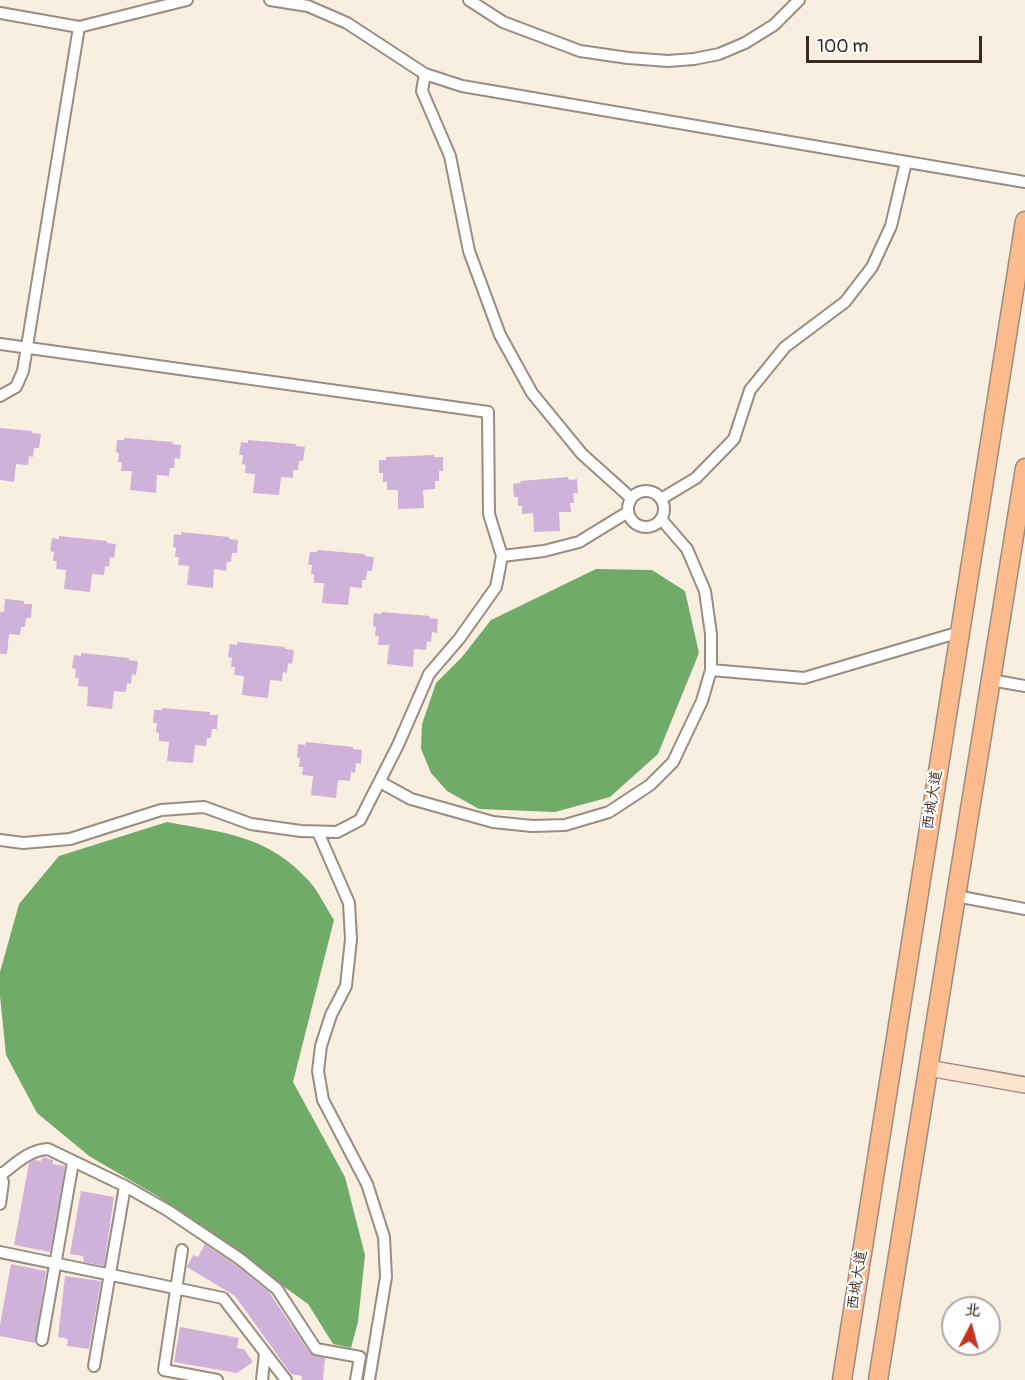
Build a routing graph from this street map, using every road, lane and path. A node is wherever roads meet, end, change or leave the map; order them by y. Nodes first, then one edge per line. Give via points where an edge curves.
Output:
1 (187, 0) edge
2 (270, 0) edge
3 (469, 0) edge
4 (799, 0) edge
5 (281, 1) edge
6 (0, 13) edge
7 (79, 27) junction
8 (426, 74) junction
9 (906, 162) junction
10 (1025, 182) edge
11 (1025, 221) edge
12 (0, 344) edge
13 (27, 349) junction
14 (0, 396) edge
15 (1025, 468) edge
16 (631, 498) junction
17 (661, 499) junction
18 (628, 512) junction
19 (660, 519) junction
20 (502, 556) junction
21 (960, 632) junction
22 (711, 670) junction
23 (991, 680) junction
24 (1025, 686) edge
25 (380, 782) junction
26 (318, 832) junction
27 (0, 840) edge
28 (956, 896) junction
29 (1025, 909) edge
30 (928, 1068) junction
31 (1025, 1084) edge
32 (73, 1162) junction
33 (0, 1174) edge
34 (125, 1186) junction
35 (0, 1204) edge
36 (182, 1250) dead end
37 (0, 1252) edge
38 (177, 1288) junction
39 (42, 1340) dead end
40 (265, 1353) junction
41 (94, 1366) dead end
42 (217, 1380) edge
43 (262, 1380) edge
44 (286, 1380) edge
45 (356, 1380) edge
46 (369, 1380) edge
47 (842, 1380) edge
48 (878, 1380) edge

1 - 7 street
2 - 5 street
3 - 4 street via 503,22 580,51 668,61 719,54 745,43 774,25
5 - 8 street via 308,6 347,23
6 - 7 street
7 - 13 street
8 - 9 street via 462,86
8 - 16 street via 422,91 450,156 469,251 500,335 532,393 582,454
9 - 10 street
9 - 17 street via 891,226 872,267 845,302 778,355 750,390 734,439 696,478
11 - 21 highway, 西城大道
12 - 13 street
13 - 14 street via 24,371 16,387
13 - 20 street via 488,412 489,514
15 - 23 highway
16 - 17 street via 643,491
16 - 18 street
17 - 19 street via 664,506
18 - 19 street via 642,526
18 - 20 street via 579,542
19 - 22 street via 687,549 705,591
20 - 25 street via 496,587 429,674
21 - 22 street via 804,678
21 - 47 highway, 西城大道
22 - 25 street via 702,700 673,762 650,785 609,812 566,825 494,822 411,799
23 - 24 street
23 - 28 highway
25 - 26 street via 360,820 337,832
26 - 27 street via 251,824 204,807 161,810 70,839 23,843
26 - 46 street via 349,903 351,939 346,986 331,1015 318,1071 323,1100 367,1184 384,1237 386,1277
28 - 29 street
28 - 30 highway
30 - 31 street
30 - 48 highway
32 - 33 street via 48,1149 39,1150
32 - 34 street
32 - 39 street
33 - 35 street
34 - 41 street
34 - 45 street via 268,1280 316,1349 360,1357
36 - 38 street
37 - 38 street
38 - 40 street via 223,1298
38 - 42 street via 164,1370
40 - 43 street
40 - 44 street

